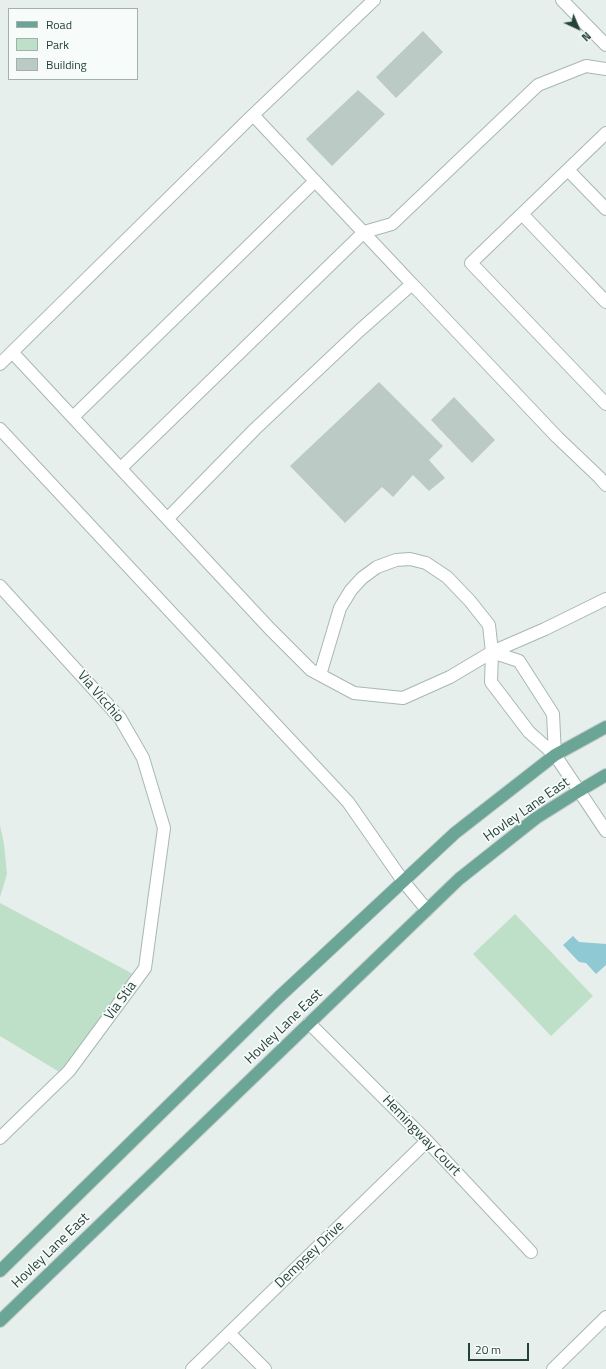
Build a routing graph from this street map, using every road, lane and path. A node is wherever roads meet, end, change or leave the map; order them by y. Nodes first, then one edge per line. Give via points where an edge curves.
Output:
1 (374, 0) edge
2 (562, 0) edge
3 (606, 45) edge
4 (606, 69) edge
5 (253, 115) junction
6 (606, 133) edge
7 (568, 170) junction
8 (315, 181) junction
9 (606, 209) edge
10 (522, 214) junction
11 (364, 232) junction
12 (412, 284) junction
13 (606, 302) edge
14 (12, 352) junction
15 (0, 364) edge
16 (606, 404) edge
17 (73, 417) junction
18 (0, 429) edge
19 (121, 468) junction
20 (606, 485) edge
21 (168, 518) junction
22 (0, 586) edge
23 (606, 599) edge
24 (492, 652) junction
25 (320, 675) junction
26 (606, 728) edge
27 (555, 755) junction
28 (606, 775) edge
29 (579, 790) junction
30 (164, 828) joint
31 (606, 831) edge
32 (403, 881) junction
33 (427, 910) junction
34 (309, 1023) junction
35 (0, 1138) edge
36 (427, 1141) junction
37 (531, 1252) dead end
38 (0, 1271) edge
39 (606, 1318) edge
40 (0, 1321) edge
41 (229, 1333) junction
42 (192, 1369) edge
43 (265, 1369) edge
44 (553, 1369) edge

1 - 5 street
2 - 3 street
4 - 11 street via 586,66 538,85 392,224
5 - 8 street
5 - 14 street
6 - 7 street
7 - 9 street
7 - 10 street
8 - 11 street
8 - 17 street
10 - 13 street
10 - 16 street via 471,263
11 - 12 street
11 - 19 street
12 - 20 street
12 - 21 street via 255,429
14 - 15 street
14 - 17 street
17 - 19 street
18 - 32 street via 348,802
19 - 21 street
21 - 25 street via 276,634 311,670
22 - 30 street, Via Vicchio via 120,718 143,758
23 - 24 street
24 - 25 street via 450,678 403,698 354,693
24 - 25 street via 489,625 447,577 426,563 410,559 396,560 377,567 351,590 340,608
24 - 27 street via 491,682 529,732
24 - 27 street via 519,661 553,714
26 - 27 main road, Hovley Lane East
27 - 29 street
27 - 32 main road, Hovley Lane East via 455,833
28 - 29 main road, Hovley Lane East
29 - 31 street
29 - 33 main road, Hovley Lane East via 536,818 470,870
30 - 35 street, Via Stia via 145,968 69,1072
32 - 33 street
32 - 38 main road, Hovley Lane East via 279,997
33 - 34 main road, Hovley Lane East
34 - 36 street, Hemingway Court
34 - 40 main road, Hovley Lane East
36 - 37 street, Hemingway Court
36 - 41 street, Dempsey Drive
39 - 44 street
41 - 42 street, Dempsey Drive
41 - 43 street

